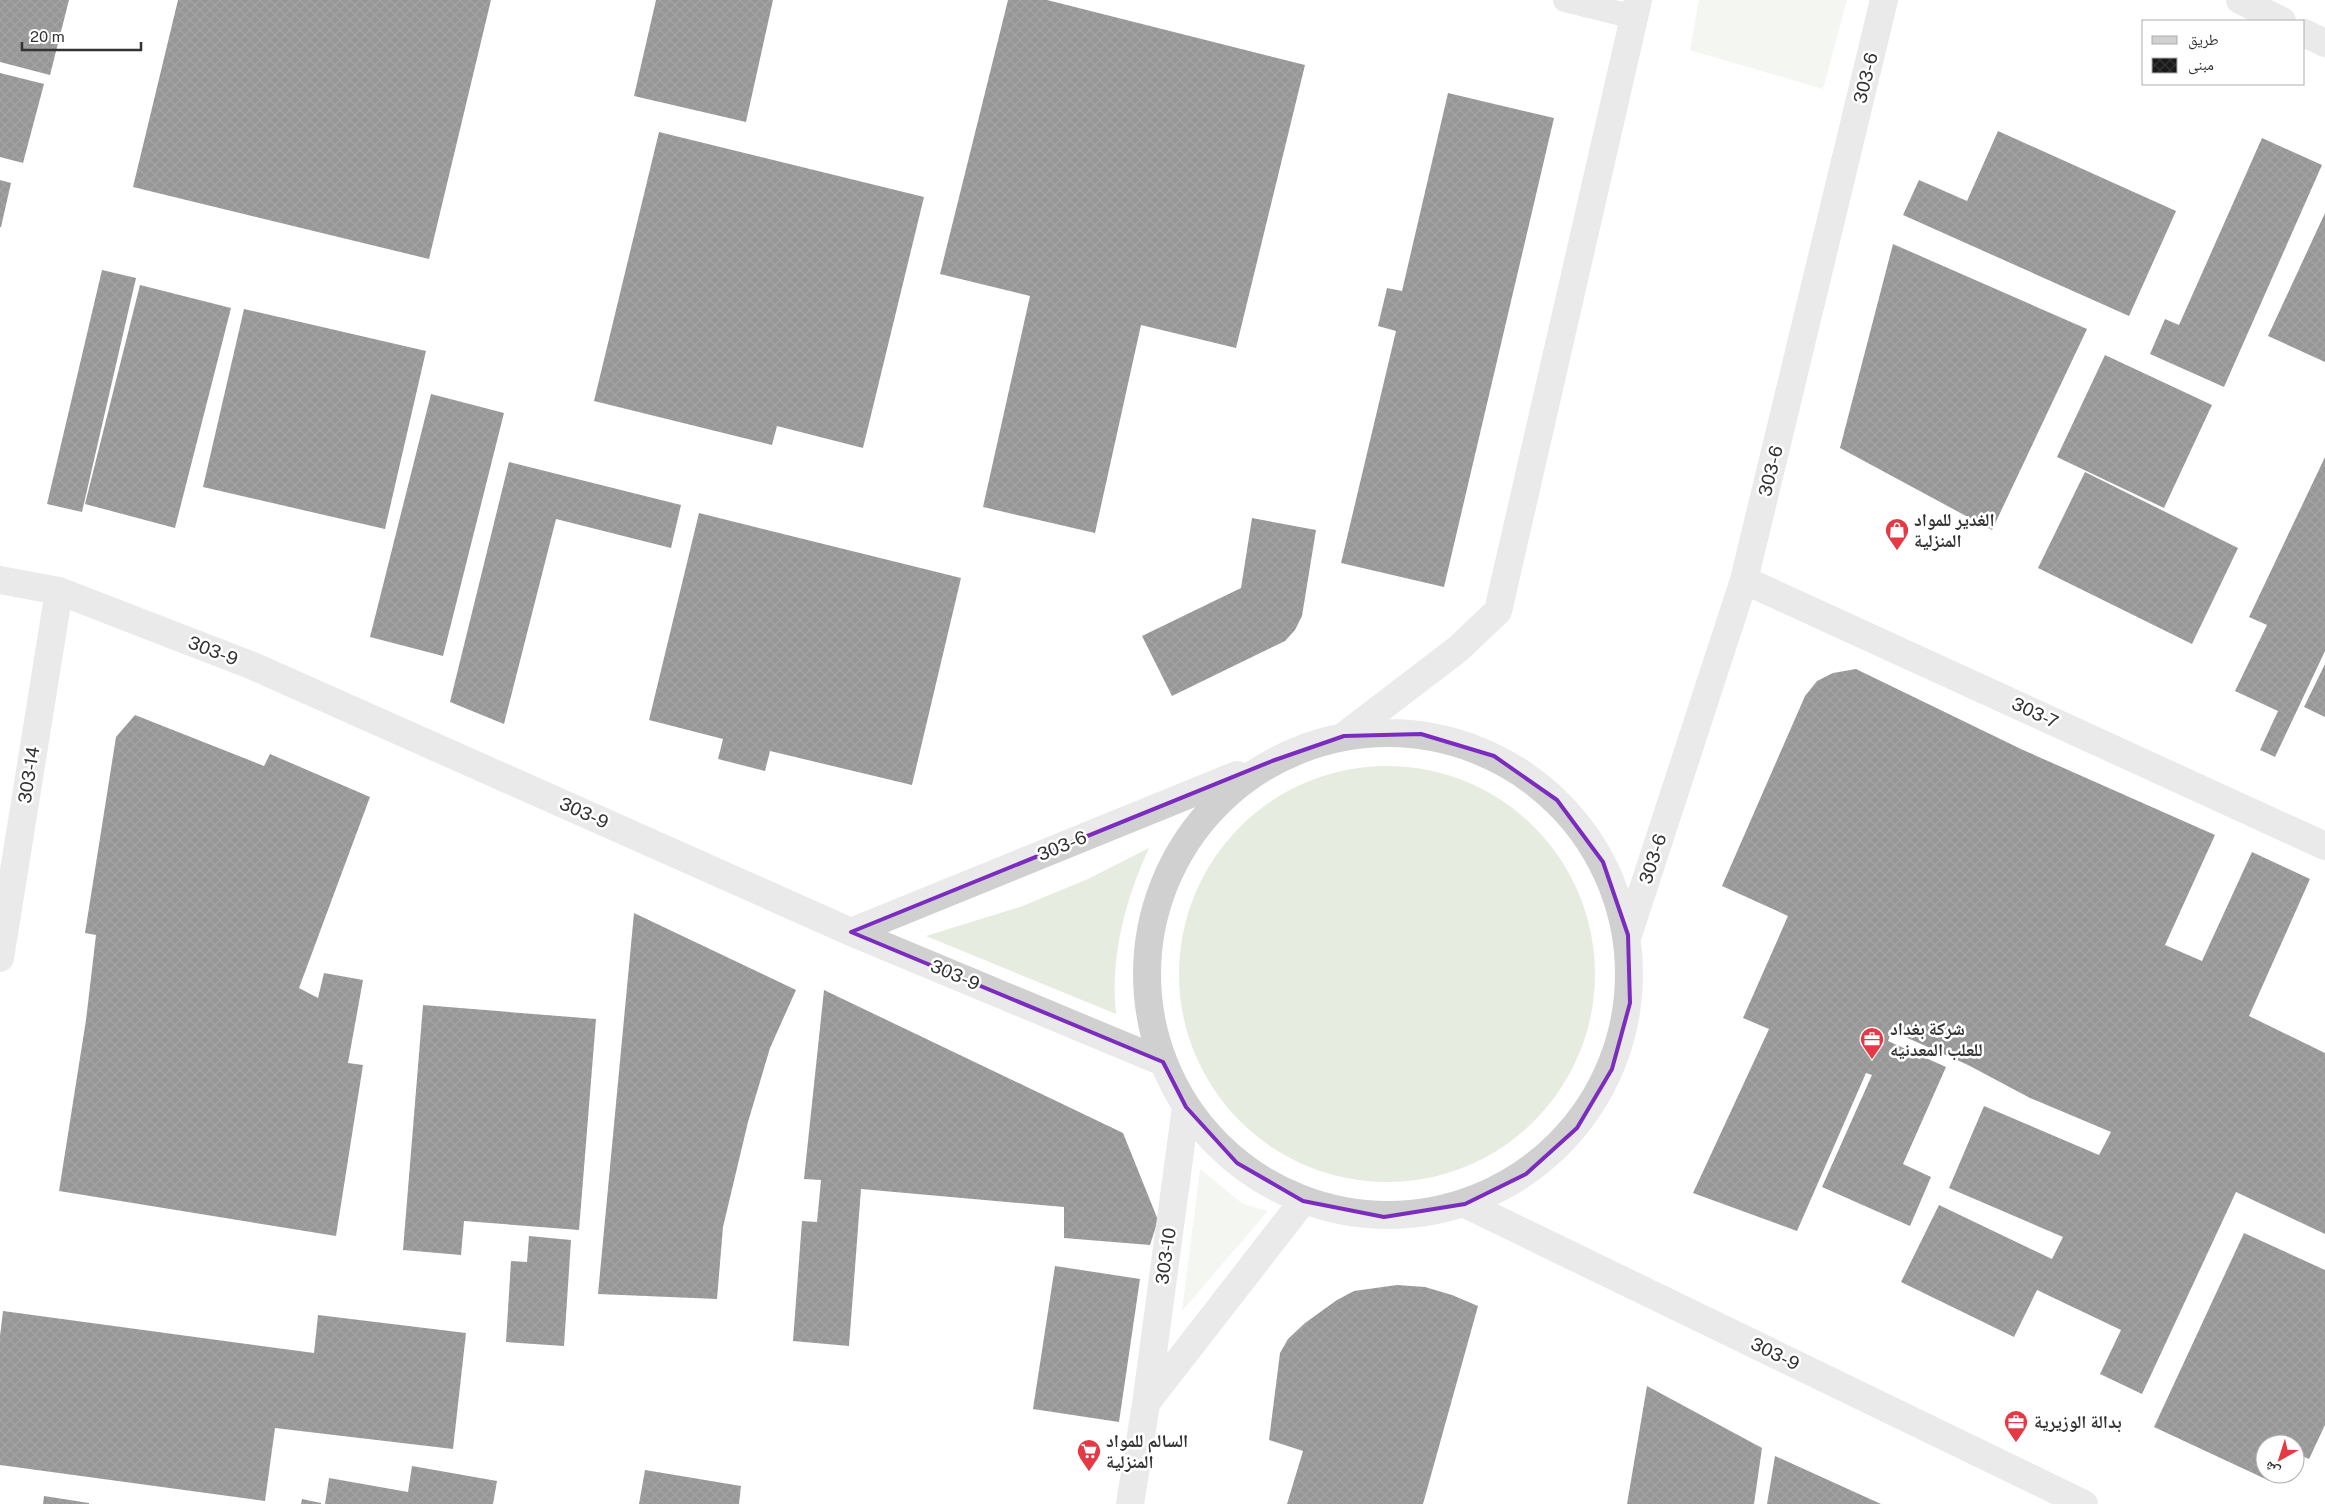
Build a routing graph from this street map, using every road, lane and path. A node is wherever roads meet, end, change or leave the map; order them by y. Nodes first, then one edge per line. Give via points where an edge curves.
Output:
1 (1565, 0) edge
2 (1884, 0) edge
3 (2240, 0) edge
4 (1636, 8) edge
5 (2280, 20) edge
6 (2305, 33) edge
7 (2325, 43) edge
8 (0, 580) edge
9 (1744, 580) junction
10 (59, 591) junction
11 (1344, 736) junction
12 (1272, 761) junction
13 (2325, 846) edge
14 (851, 932) junction
15 (1628, 935) junction
16 (0, 958) edge
17 (1163, 1062) junction
18 (1186, 1107) junction
19 (1303, 1201) junction
20 (1465, 1204) junction
21 (1146, 1404) junction
22 (1130, 1504) edge
23 (2084, 1504) edge

1 - 4 lane
2 - 9 street, 303-6
3 - 5 street
4 - 11 street via 1498,611 1458,649
6 - 7 street
8 - 10 street, 303-9
9 - 13 street, 303-7
9 - 15 street, 303-6
10 - 14 street, 303-9 via 253,666
10 - 16 street, 303-14
11 - 12 street
11 - 15 street via 1421,734 1494,756 1526,778 1557,800 1603,862
12 - 14 street, 303-6
12 - 17 street via 1216,803 1175,858 1151,924 1146,994
14 - 17 street, 303-9
15 - 20 street via 1630,1003 1612,1069 1577,1128 1526,1174
17 - 18 street
18 - 19 street via 1237,1163
18 - 21 street, 303-10
19 - 20 street via 1384,1217
19 - 21 street, 303-10
20 - 23 street, 303-9
21 - 22 street, 303-10

